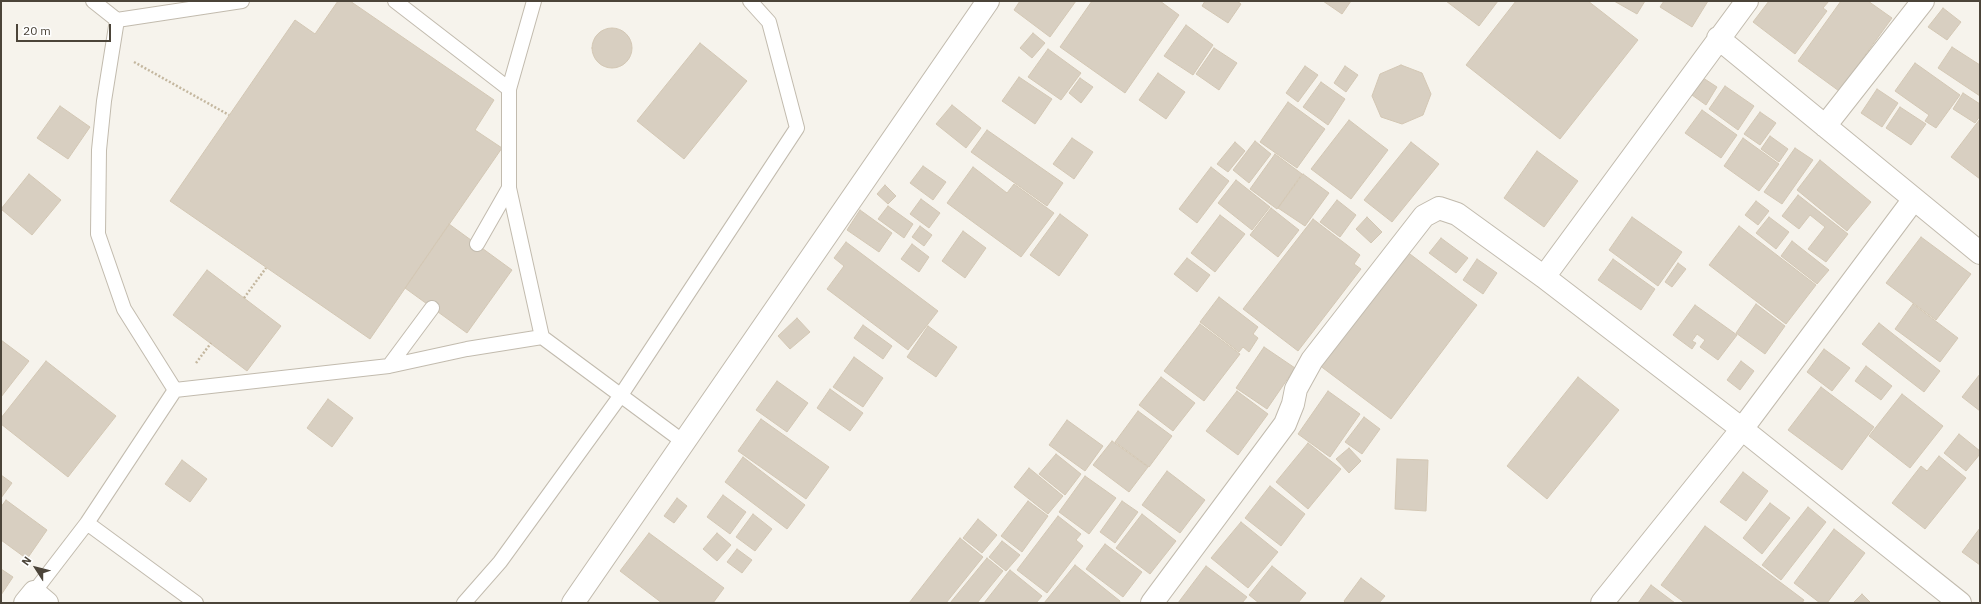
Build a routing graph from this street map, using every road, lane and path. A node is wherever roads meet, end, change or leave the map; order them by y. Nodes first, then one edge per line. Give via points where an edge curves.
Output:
1 (93, 1) edge
2 (242, 1) edge
3 (395, 1) edge
4 (534, 1) edge
5 (750, 1) edge
6 (988, 1) edge
7 (1747, 1) edge
8 (1923, 1) edge
9 (117, 20) junction
10 (1718, 38) junction
11 (113, 50) junction
12 (509, 89) junction
13 (229, 115) dead end
14 (1825, 126) junction
15 (509, 188) junction
16 (1914, 199) junction
17 (477, 244) dead end
18 (1980, 253) edge
19 (266, 268) dead end
20 (1544, 278) junction
21 (244, 298) dead end
22 (432, 308) dead end
23 (542, 337) junction
24 (389, 366) junction
25 (175, 390) junction
26 (621, 396) junction
27 (1742, 429) junction
28 (685, 443) junction
29 (87, 523) junction
30 (35, 599) edge
31 (196, 603) edge
32 (464, 603) edge
33 (573, 603) edge
34 (1152, 603) edge
35 (1602, 603) edge
36 (1960, 603) edge

1 - 9 lane
2 - 9 lane
3 - 12 lane
4 - 12 lane
5 - 26 lane via 769,22 797,128
6 - 28 street
7 - 10 street
8 - 14 street
9 - 11 lane
10 - 14 street
10 - 20 street
11 - 13 path
11 - 25 lane via 99,150 98,234 124,309
12 - 15 lane
14 - 16 street
15 - 17 lane
15 - 23 lane
16 - 18 street
16 - 27 street
19 - 21 path
20 - 27 street
20 - 34 street via 1457,214 1439,208 1424,216 1312,360 1296,389 1285,424
22 - 24 lane
23 - 24 lane via 467,349
23 - 26 lane
24 - 25 lane
25 - 29 lane
26 - 28 lane
26 - 32 lane via 500,562
27 - 35 street
27 - 36 street
28 - 33 street
29 - 30 lane
29 - 31 lane

